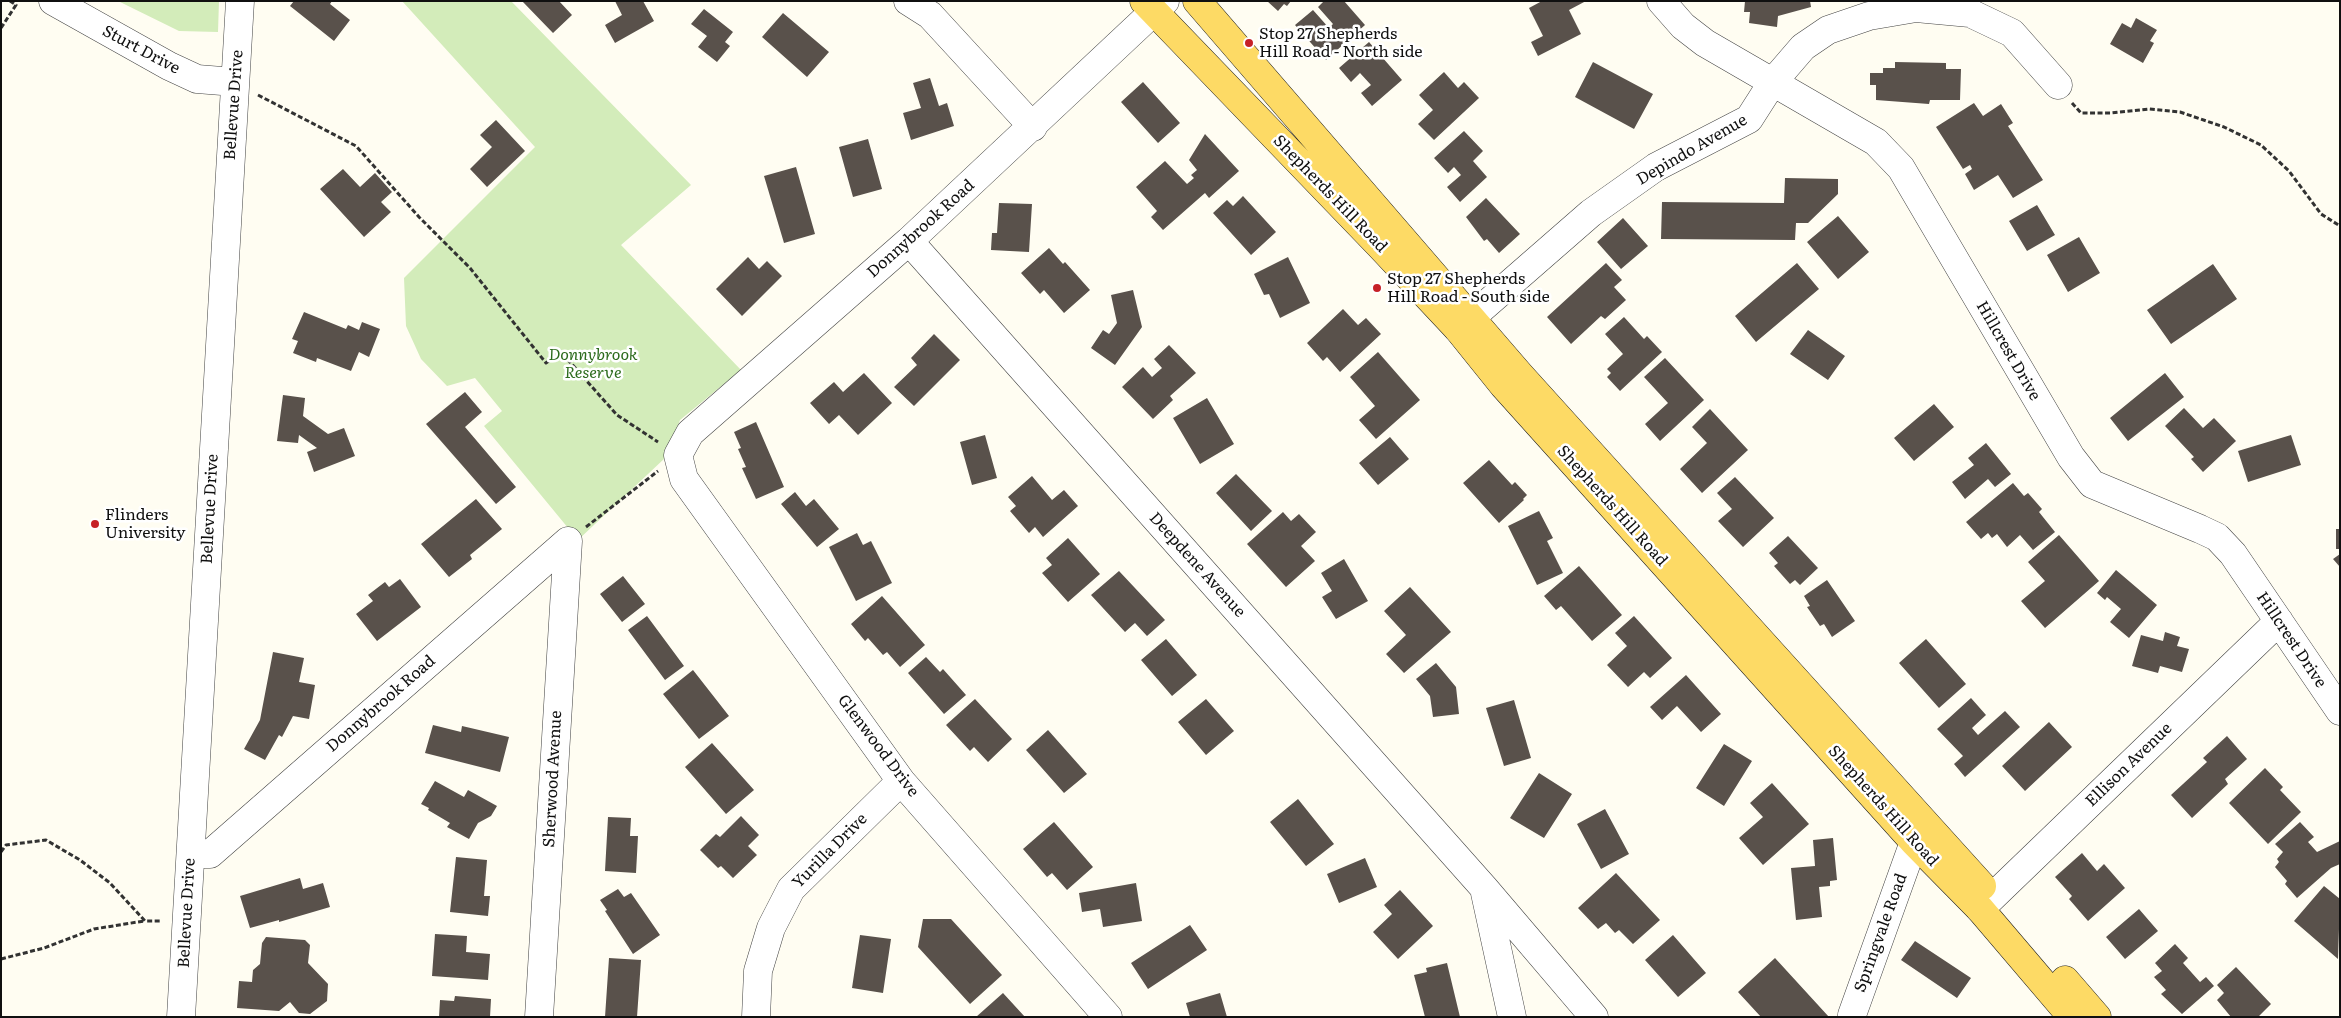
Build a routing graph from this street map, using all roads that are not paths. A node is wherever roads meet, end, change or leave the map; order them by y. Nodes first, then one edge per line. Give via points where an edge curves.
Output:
1 (53, 1) edge
2 (240, 1) edge
3 (908, 1) edge
4 (1197, 1) edge
5 (1661, 1) edge
6 (1154, 4) edge
7 (235, 82) junction
8 (1772, 83) junction
9 (2058, 85) road end
10 (1033, 127) junction
11 (909, 241) junction
12 (1464, 324) junction
13 (678, 455) joint
14 (568, 541) joint
15 (2279, 621) junction
16 (2340, 711) edge
17 (901, 781) junction
18 (1920, 833) junction
19 (190, 854) junction
20 (1485, 889) junction
21 (1986, 904) junction
22 (1852, 1015) dead end
23 (181, 1017) edge
24 (539, 1017) edge
25 (756, 1017) edge
26 (1108, 1017) edge
27 (1512, 1017) edge
28 (1594, 1017) edge
29 (2072, 1017) edge
30 (2097, 1017) edge

1 - 7 street, Sturt Drive via 197,79
2 - 7 street, Bellevue Drive
3 - 10 street via 930,15
4 - 12 main road, Shepherds Hill Road
5 - 8 street, Hillcrest Drive via 1683,26 1705,43
6 - 10 street, Donnybrook Road
6 - 12 main road, Shepherds Hill Road via 1381,246
7 - 19 street, Bellevue Drive
8 - 9 street, Depindo Avenue via 1803,47 1828,30 1869,16 1916,8 1970,12 2012,33
8 - 12 street, Depindo Avenue via 1749,119 1656,167 1591,213
8 - 15 street, Hillcrest Drive via 1876,142 1901,168 2071,457 2092,484 2217,537 2233,554
10 - 11 street, Donnybrook Road
11 - 13 street, Donnybrook Road via 690,432
11 - 20 street, Deepdene Avenue
12 - 18 main road, Shepherds Hill Road via 1503,385
13 - 17 street, Glenwood Drive via 684,479
14 - 19 street, Donnybrook Road via 210,854
14 - 24 street, Sherwood Avenue
15 - 16 street, Hillcrest Drive
15 - 21 street, Ellison Avenue
17 - 25 street, Yurilla Drive via 791,889 771,928 758,971
17 - 26 street, Glenwood Drive
18 - 21 main road, Shepherds Hill Road
18 - 22 street, Springvale Road
19 - 23 street, Bellevue Drive
20 - 27 street, Deepdene Avenue
20 - 28 street, Deepdene Avenue
21 - 29 main road, Shepherds Hill Road
21 - 30 main road, Shepherds Hill Road

